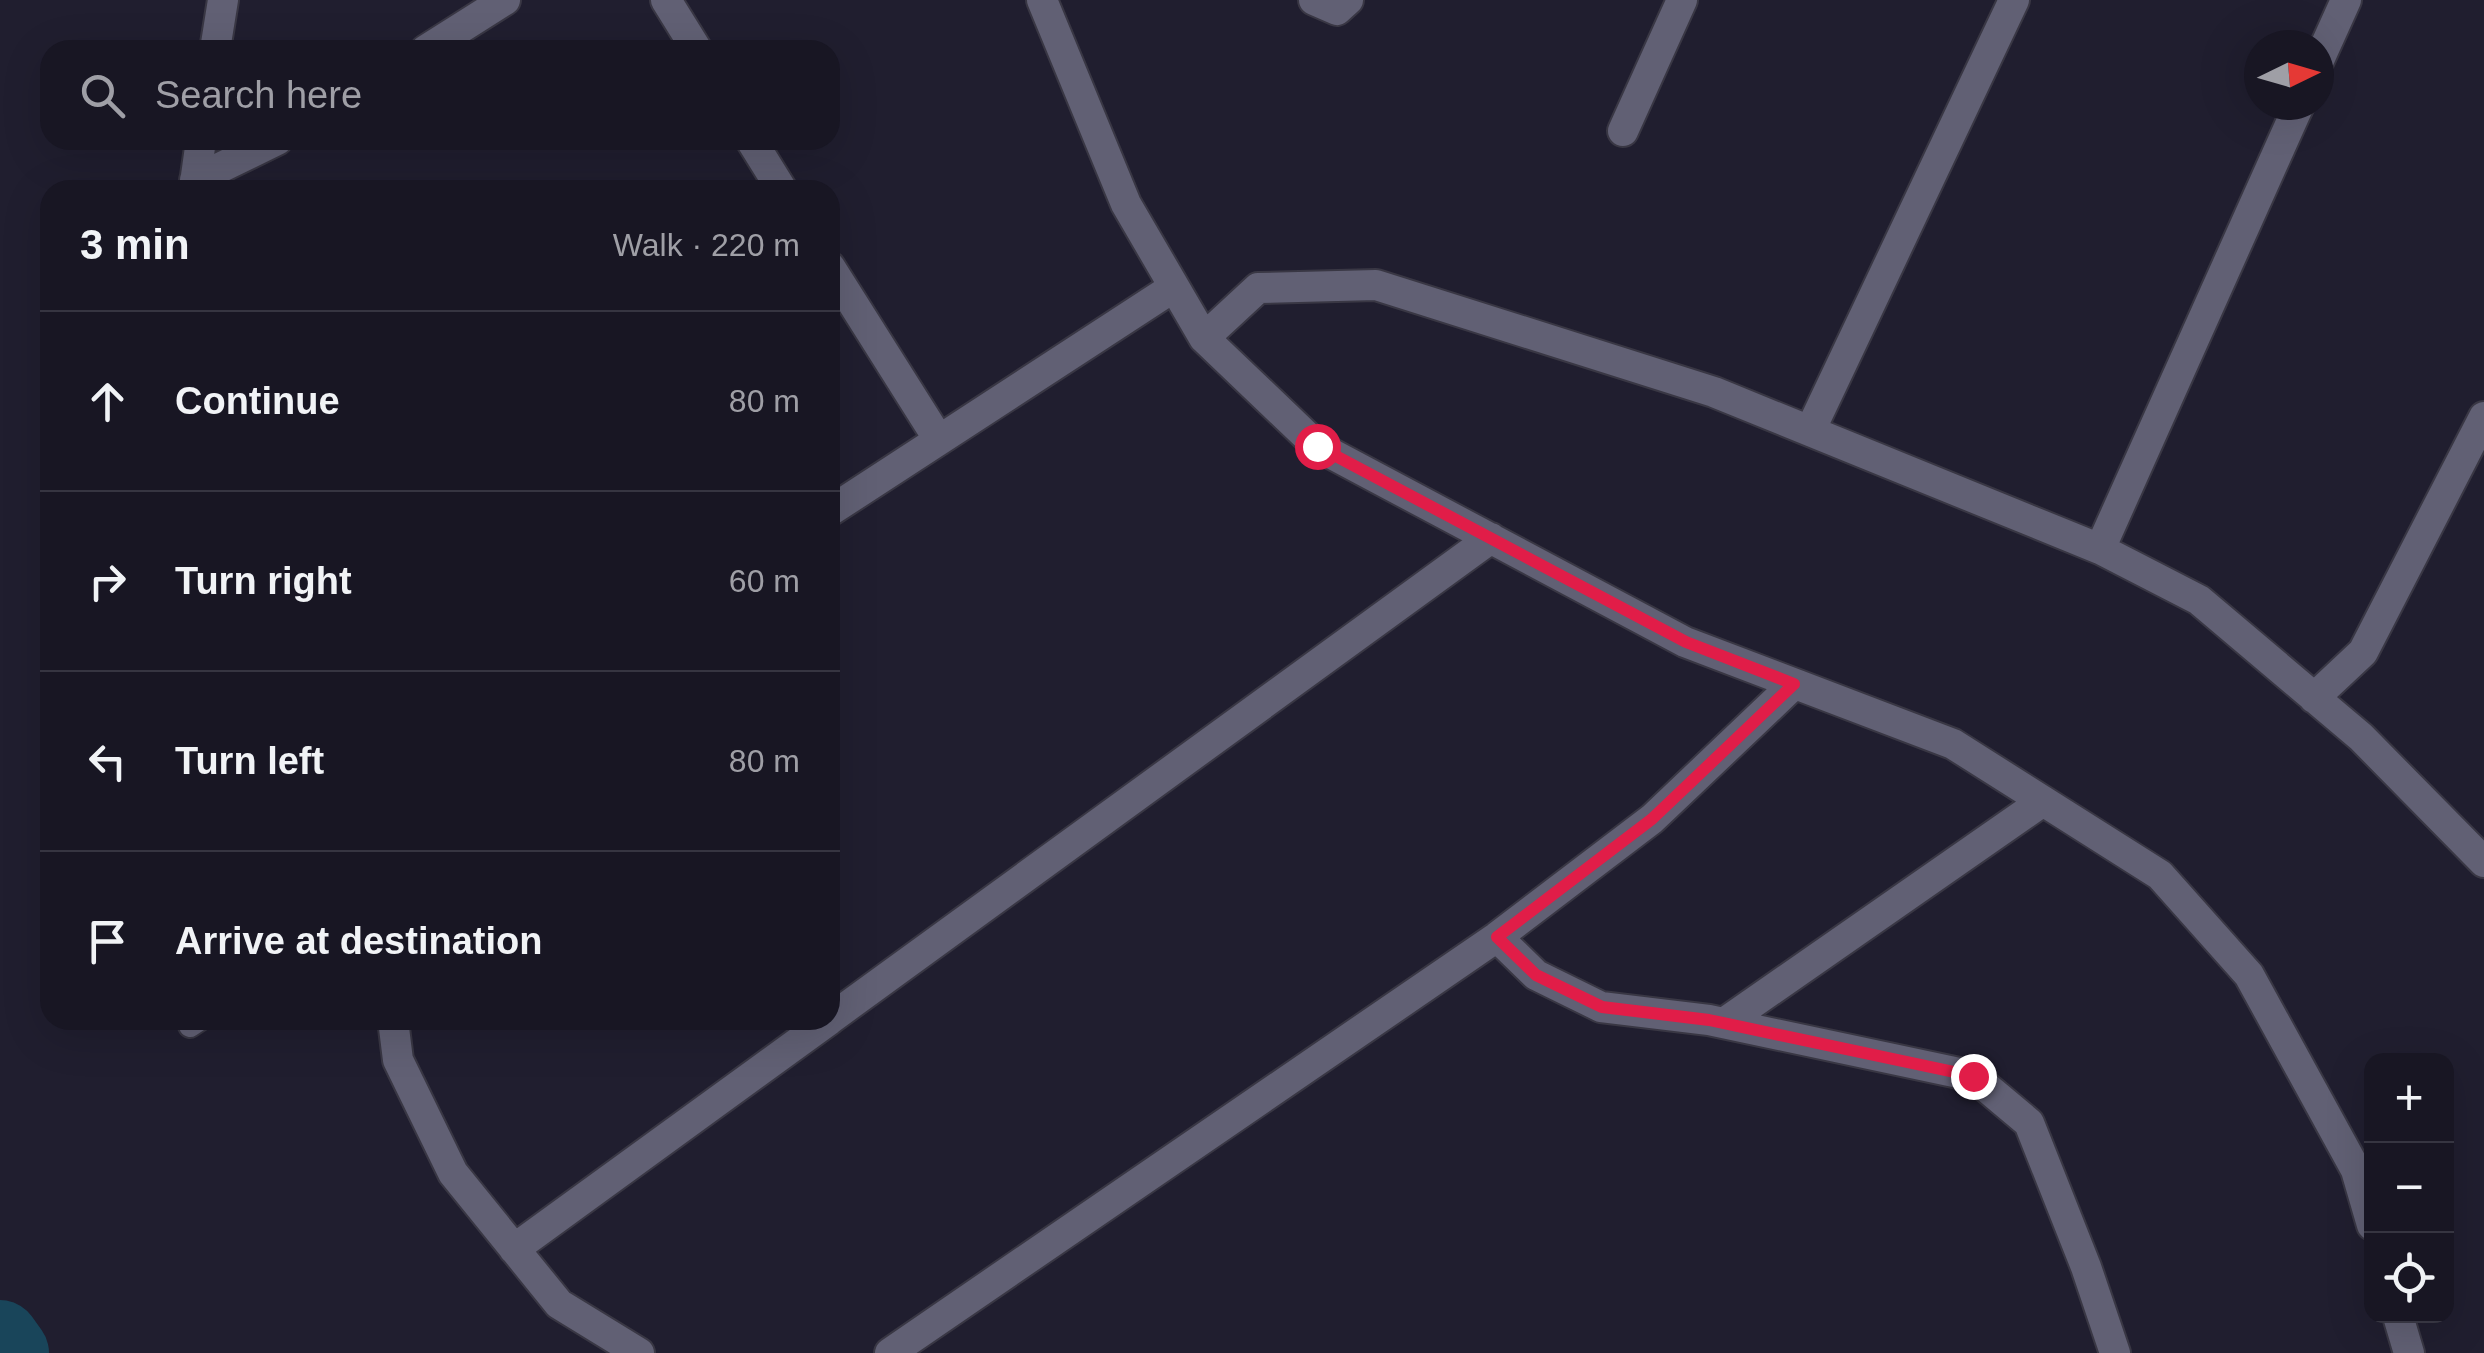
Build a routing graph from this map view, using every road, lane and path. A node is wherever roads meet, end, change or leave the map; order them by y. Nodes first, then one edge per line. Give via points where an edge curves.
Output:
1 (223, 0) edge
2 (505, 0) edge
3 (666, 0) edge
4 (1042, 0) edge
5 (1314, 0) edge
6 (1348, 0) edge
7 (1682, 0) edge
8 (2014, 0) edge
9 (2346, 0) edge
10 (2332, 30) edge
11 (217, 40) edge
12 (442, 40) edge
13 (691, 40) edge
14 (2292, 120) edge
15 (1623, 131) dead end
16 (199, 150) edge
17 (259, 150) edge
18 (755, 150) edge
19 (195, 180) edge
20 (203, 180) edge
21 (766, 180) edge
22 (840, 282) edge
23 (1174, 287) junction
24 (1204, 338) junction
25 (2484, 417) edge
26 (1810, 431) junction
27 (939, 440) junction
28 (840, 504) edge
29 (1491, 538) junction
30 (2100, 548) junction
31 (1794, 684) junction
32 (2314, 698) junction
33 (2043, 801) junction
34 (2484, 862) edge
35 (1497, 937) junction
36 (840, 1012) edge
37 (1724, 1023) junction
38 (394, 1030) edge
39 (815, 1030) edge
40 (2364, 1198) edge
41 (514, 1249) junction
42 (2400, 1323) edge
43 (639, 1353) edge
44 (890, 1353) edge
45 (2114, 1353) edge
46 (2409, 1353) edge

1 - 11 street
2 - 12 street
3 - 13 street
4 - 23 street via 1126,204
5 - 6 street via 1337,10
7 - 15 street
8 - 26 street
9 - 10 street
14 - 30 street
16 - 19 street
17 - 20 street
18 - 21 street
22 - 27 street
23 - 24 street
23 - 27 street
24 - 26 street via 1258,288 1376,285 1714,392
24 - 29 street via 1317,446
25 - 32 street via 2363,652
26 - 30 street
27 - 28 street
29 - 31 street via 1686,642
29 - 36 street
30 - 32 street via 2199,600
31 - 33 street via 1953,744
31 - 35 street via 1652,819
32 - 34 street
33 - 37 street
33 - 40 street via 2160,875 2249,975 2356,1170
35 - 37 street via 1536,975 1602,1007
35 - 44 street
37 - 45 street via 1973,1076 2029,1123
38 - 41 street via 398,1060 453,1173
39 - 41 street
41 - 43 street via 559,1304
42 - 46 street

